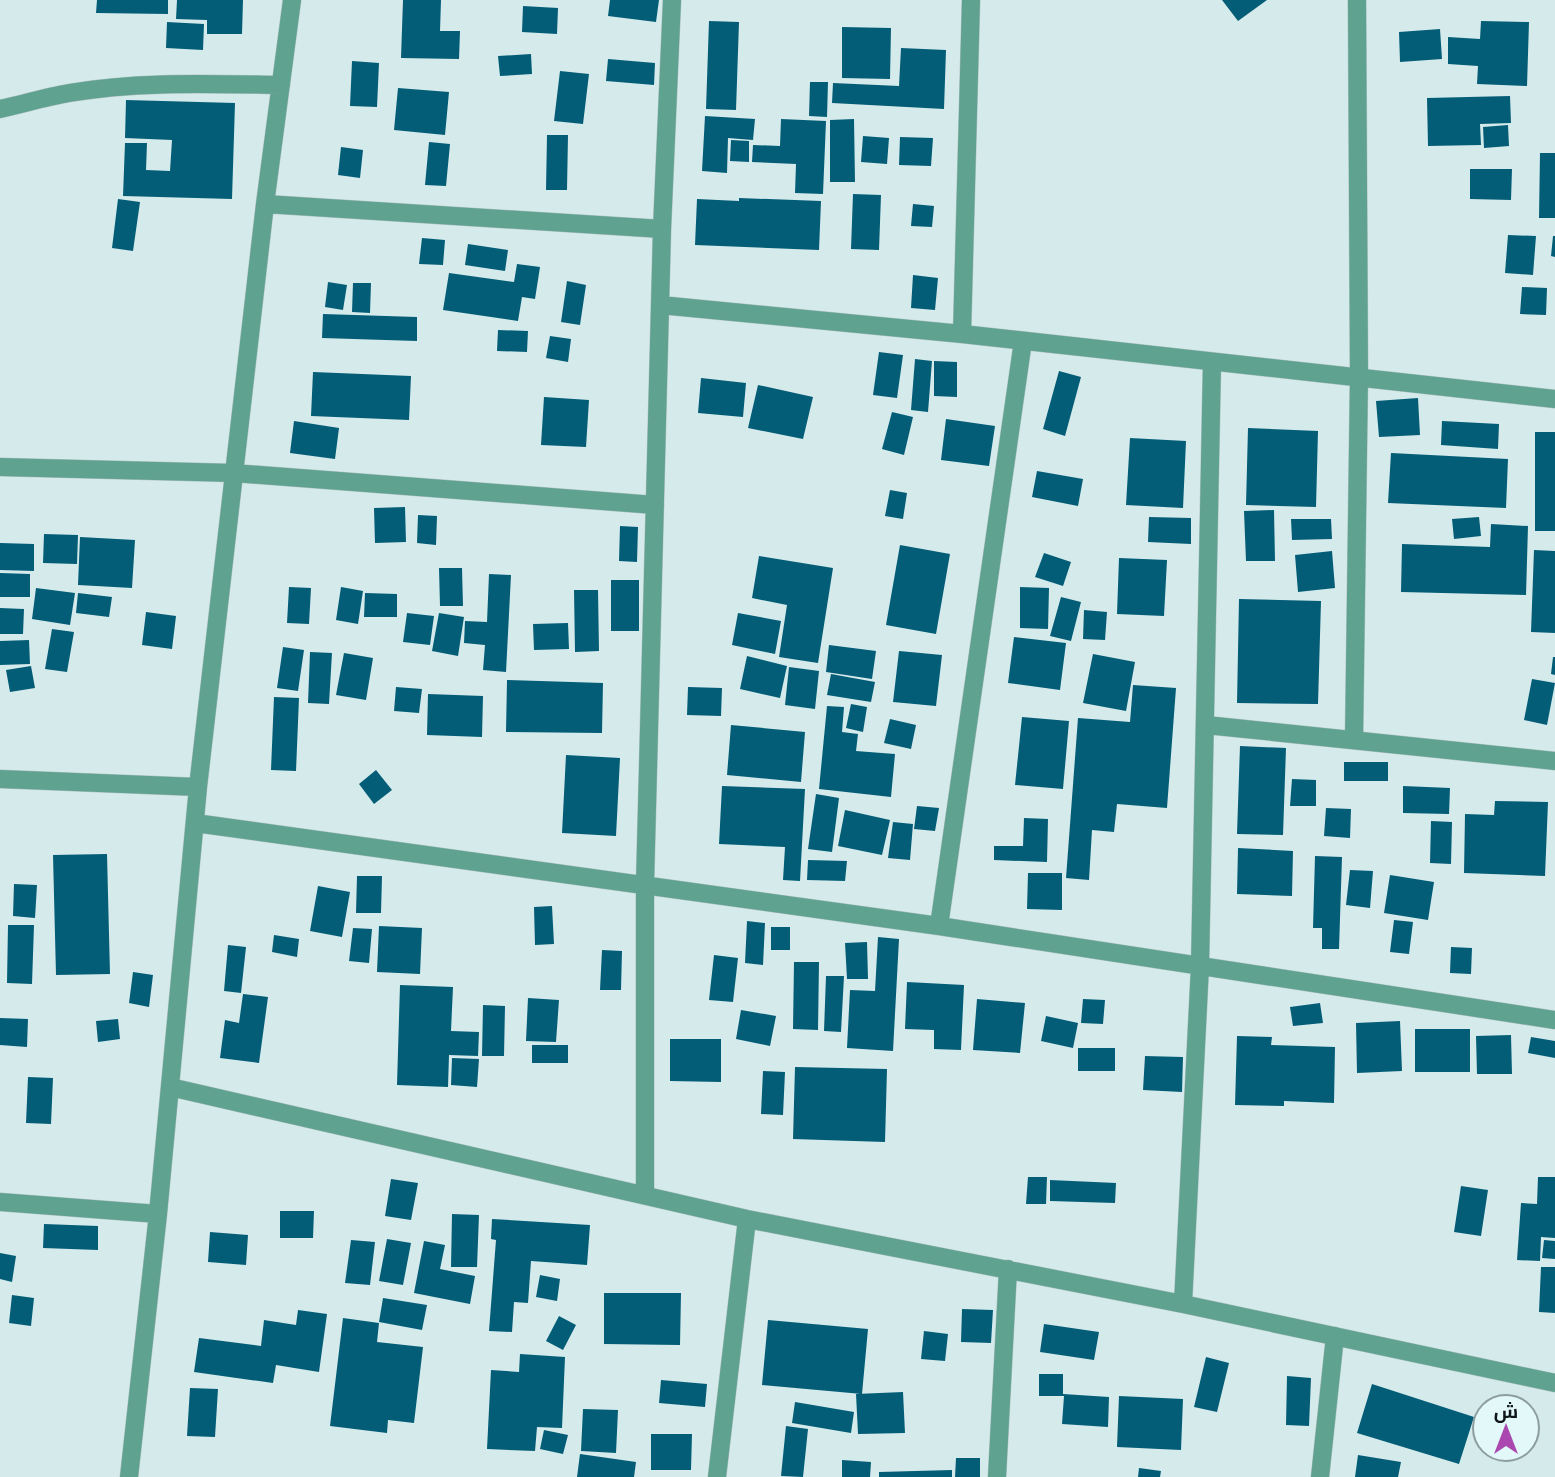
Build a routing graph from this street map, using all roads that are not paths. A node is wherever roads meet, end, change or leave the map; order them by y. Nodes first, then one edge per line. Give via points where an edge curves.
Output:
1 (292, 0) edge
2 (672, 0) edge
3 (971, 0) edge
4 (1357, 0) edge
5 (281, 85) junction
6 (0, 110) edge
7 (265, 204) junction
8 (662, 229) junction
9 (660, 305) junction
10 (962, 334) junction
11 (1023, 341) junction
12 (1212, 362) junction
13 (1359, 376) junction
14 (1555, 399) edge
15 (0, 467) edge
16 (234, 472) junction
17 (655, 505) junction
18 (1206, 725) junction
19 (1354, 740) junction
20 (1555, 761) edge
21 (0, 779) edge
22 (198, 787) junction
23 (195, 823) junction
24 (645, 884) junction
25 (939, 926) junction
26 (1200, 967) junction
27 (1555, 1020) edge
28 (170, 1087) junction
29 (645, 1195) junction
30 (0, 1202) edge
31 (158, 1214) junction
32 (747, 1219) junction
33 (1009, 1269) junction
34 (1183, 1304) junction
35 (1335, 1336) junction
36 (1555, 1383) edge
37 (129, 1477) edge
38 (717, 1477) edge
39 (998, 1477) edge
40 (1320, 1477) edge

1 - 5 street
2 - 8 street
3 - 10 street
4 - 13 street
5 - 6 street via 116,87
5 - 7 street
7 - 8 street
7 - 16 street
8 - 9 street
9 - 10 street
9 - 17 street
10 - 11 street
11 - 12 street
11 - 25 street
12 - 13 street
12 - 18 street
13 - 14 street
13 - 19 street
15 - 16 street
16 - 17 street
16 - 22 street
17 - 24 street
18 - 19 street
18 - 26 street
19 - 20 street
21 - 22 street
22 - 23 street
23 - 24 street
23 - 28 street
24 - 25 street
24 - 29 street
25 - 26 street
26 - 27 street
26 - 34 street
28 - 29 street
28 - 31 street
29 - 32 street
30 - 31 street
31 - 37 street
32 - 33 street
32 - 38 street
33 - 34 street
33 - 39 street
34 - 35 street
35 - 36 street
35 - 40 street

